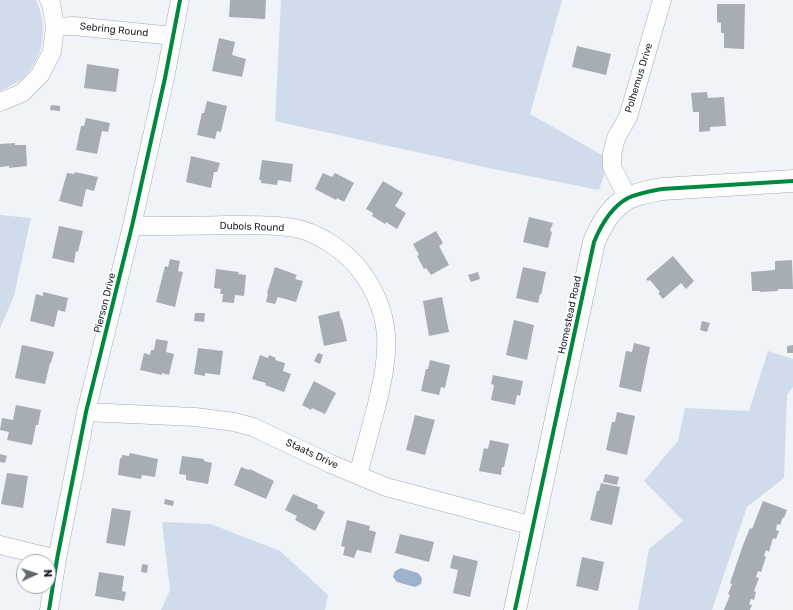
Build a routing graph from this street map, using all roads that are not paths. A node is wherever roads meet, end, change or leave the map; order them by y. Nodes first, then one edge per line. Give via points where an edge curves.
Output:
1 (49, 0) edge
2 (180, 0) edge
3 (662, 0) edge
4 (55, 27) junction
5 (173, 36) junction
6 (0, 102) edge
7 (793, 181) edge
8 (628, 198) junction
9 (132, 226) junction
10 (86, 412) junction
11 (358, 475) junction
12 (533, 526) junction
13 (0, 545) edge
14 (57, 559) junction
15 (49, 610) edge
16 (514, 610) edge

1 - 4 street
2 - 5 street, Pierson Drive
3 - 8 street, Polhemus Drive via 628,117 616,138 612,154 612,166
4 - 5 street, Sebring Round via 74,26
4 - 6 street via 52,52 40,75 22,93
5 - 9 street, Pierson Drive
7 - 8 street, Homestead Road via 662,190 644,192
8 - 12 street, Homestead Road via 609,215 594,242
9 - 10 street, Pierson Drive
9 - 11 street, Dubois Round via 254,225 296,228 333,245 350,258 367,279 378,301 387,341 380,390
10 - 11 street, Staats Drive via 195,417 234,422 253,427
10 - 14 street, Pierson Drive
11 - 12 street, Staats Drive via 386,487
12 - 16 street, Homestead Road
13 - 14 street
14 - 15 street, Pierson Drive

